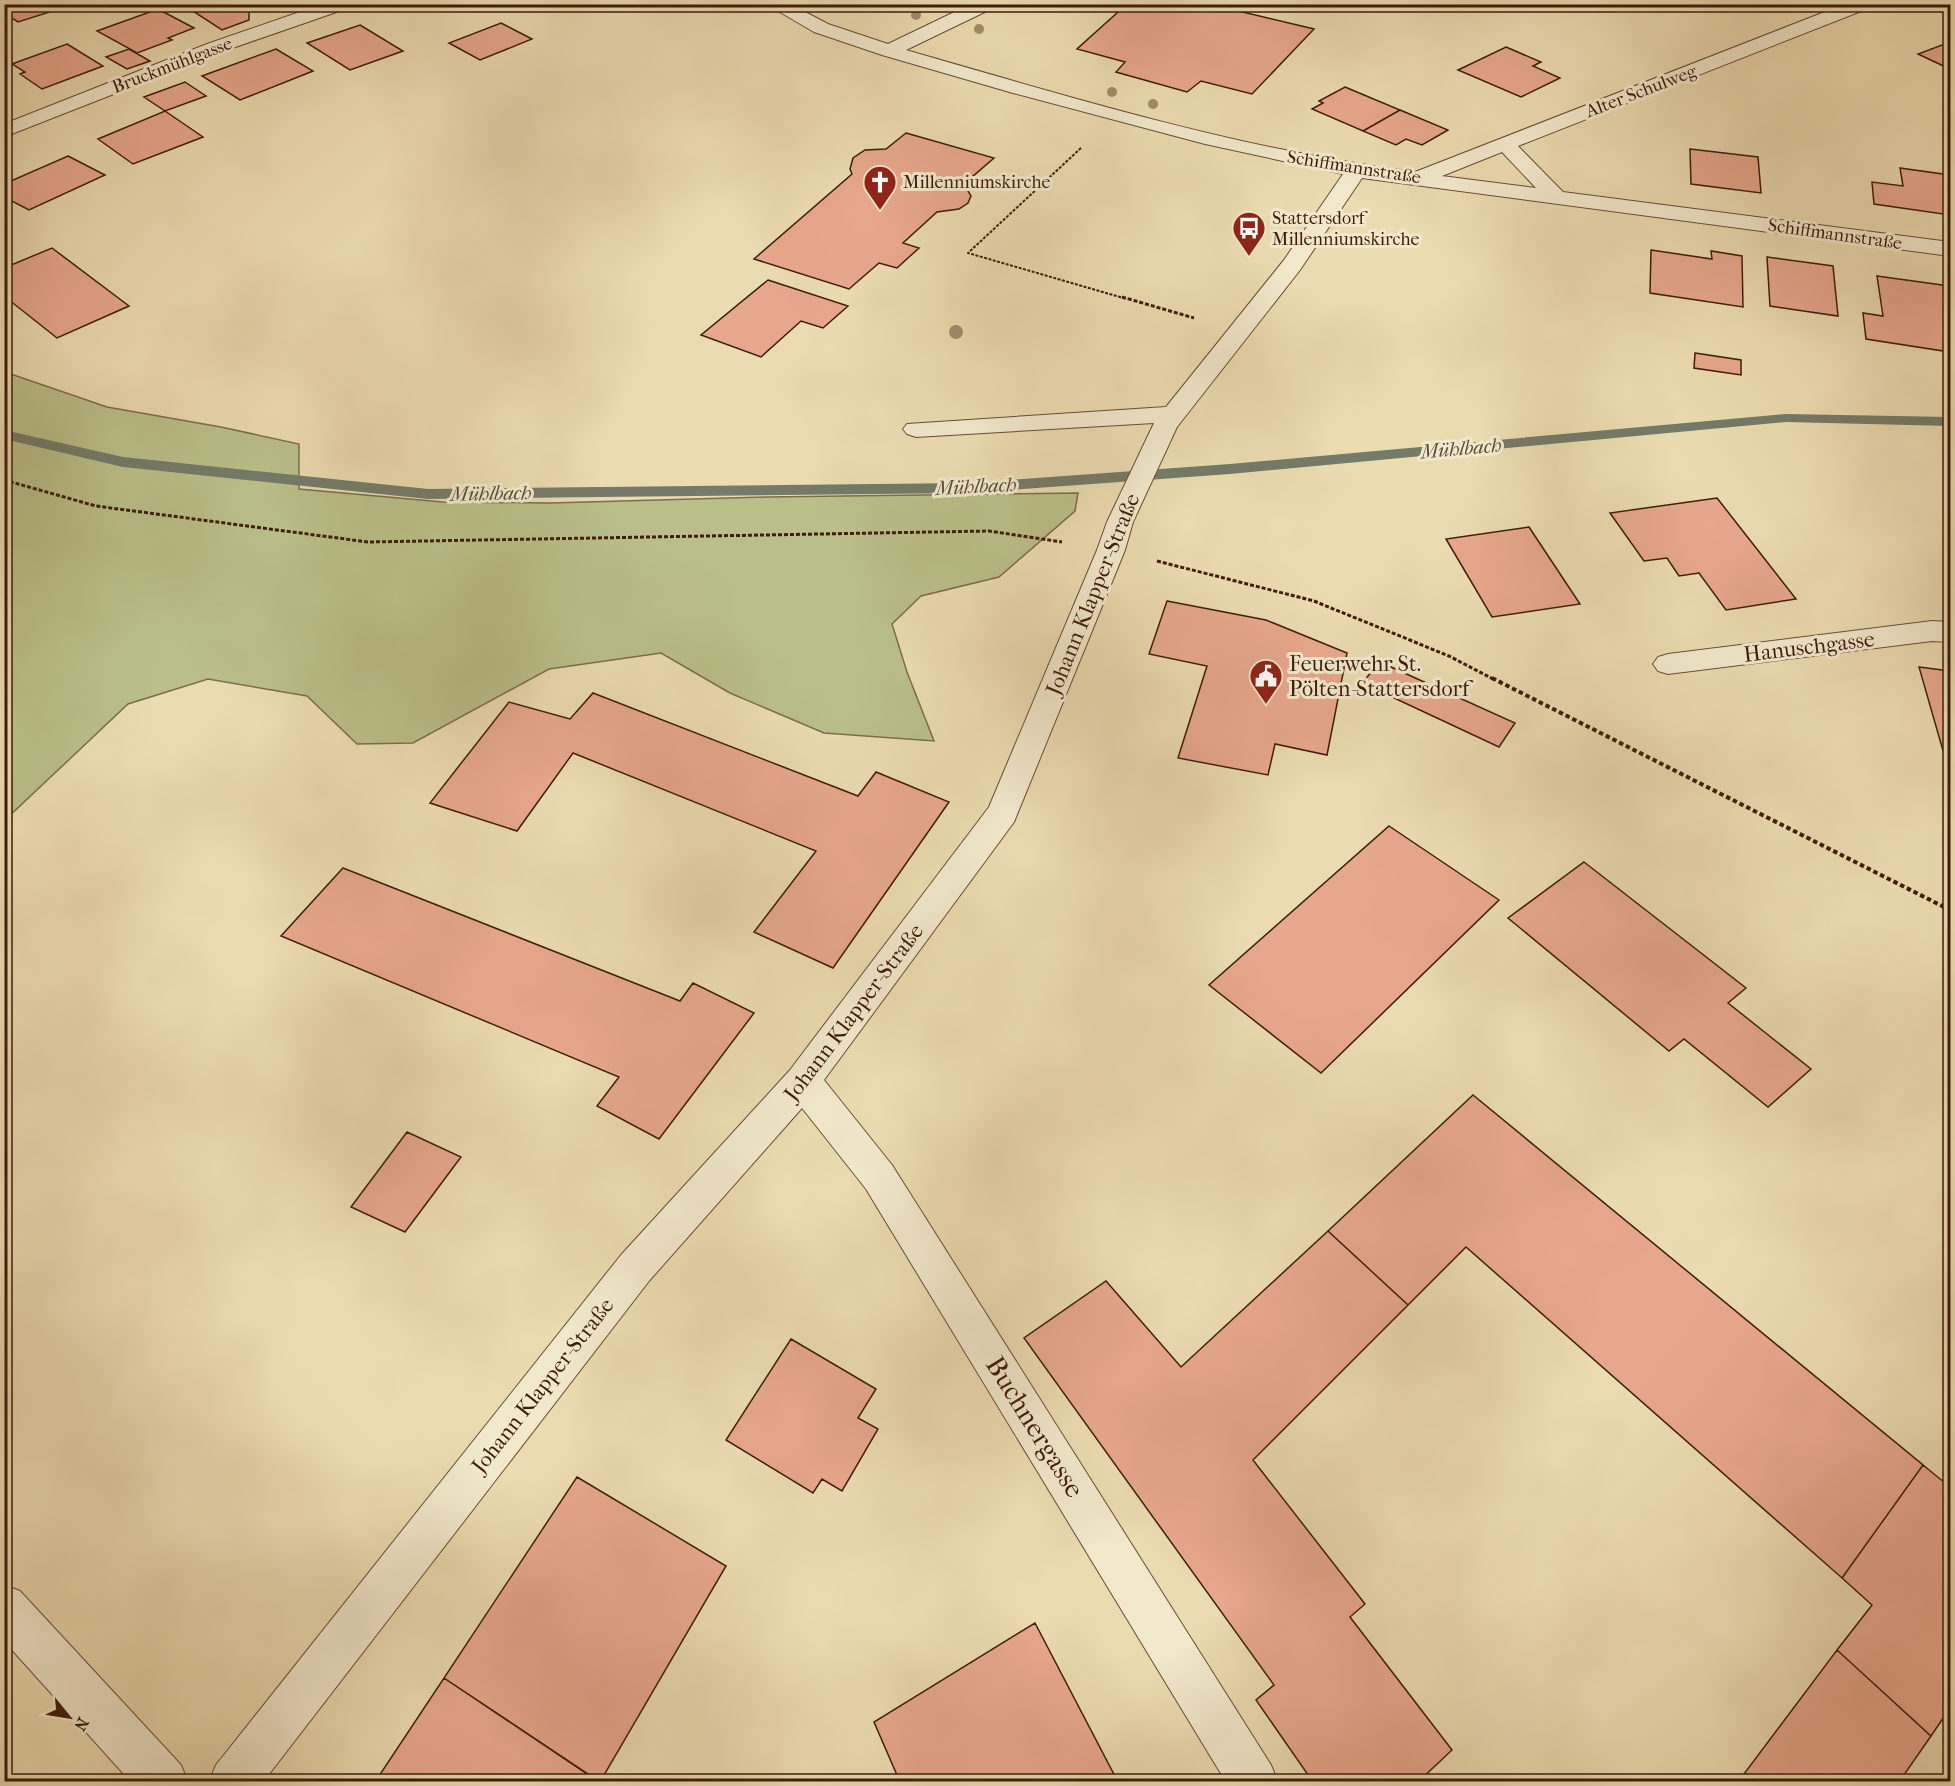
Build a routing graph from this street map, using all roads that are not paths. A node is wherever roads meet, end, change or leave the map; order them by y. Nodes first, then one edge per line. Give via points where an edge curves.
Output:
1 (342, 4) edge
2 (775, 4) edge
3 (987, 4) edge
4 (1863, 4) edge
5 (889, 51) junction
6 (4, 131) edge
7 (1505, 144) junction
8 (1356, 171) junction
9 (1419, 178) junction
10 (1556, 196) junction
11 (1950, 249) edge
12 (1169, 419) junction
13 (916, 429) dead end
14 (1950, 632) edge
15 (1668, 664) dead end
16 (803, 1082) junction
17 (4, 1607) edge
18 (164, 1782) edge
19 (233, 1782) edge
20 (1254, 1782) edge

1 - 6 street, Bruckmühlgasse via 214,48
2 - 5 street, Schiffmannstraße via 821,28
3 - 5 street
4 - 7 street, Alter Schulweg
5 - 8 street, Schiffmannstraße via 1212,140
7 - 9 street, Alter Schulweg
7 - 10 street
8 - 9 street, Schiffmannstraße
8 - 12 street, Johann Klapper-Straße via 1292,265
9 - 10 street, Schiffmannstraße
10 - 11 street, Schiffmannstraße
12 - 13 street
12 - 16 street, Johann Klapper-Straße via 1115,536 1003,813
14 - 15 street, Hanuschgasse via 1932,631
16 - 19 street, Johann Klapper-Straße via 635,1268
16 - 20 street, Buchnergasse via 879,1177
17 - 18 street

